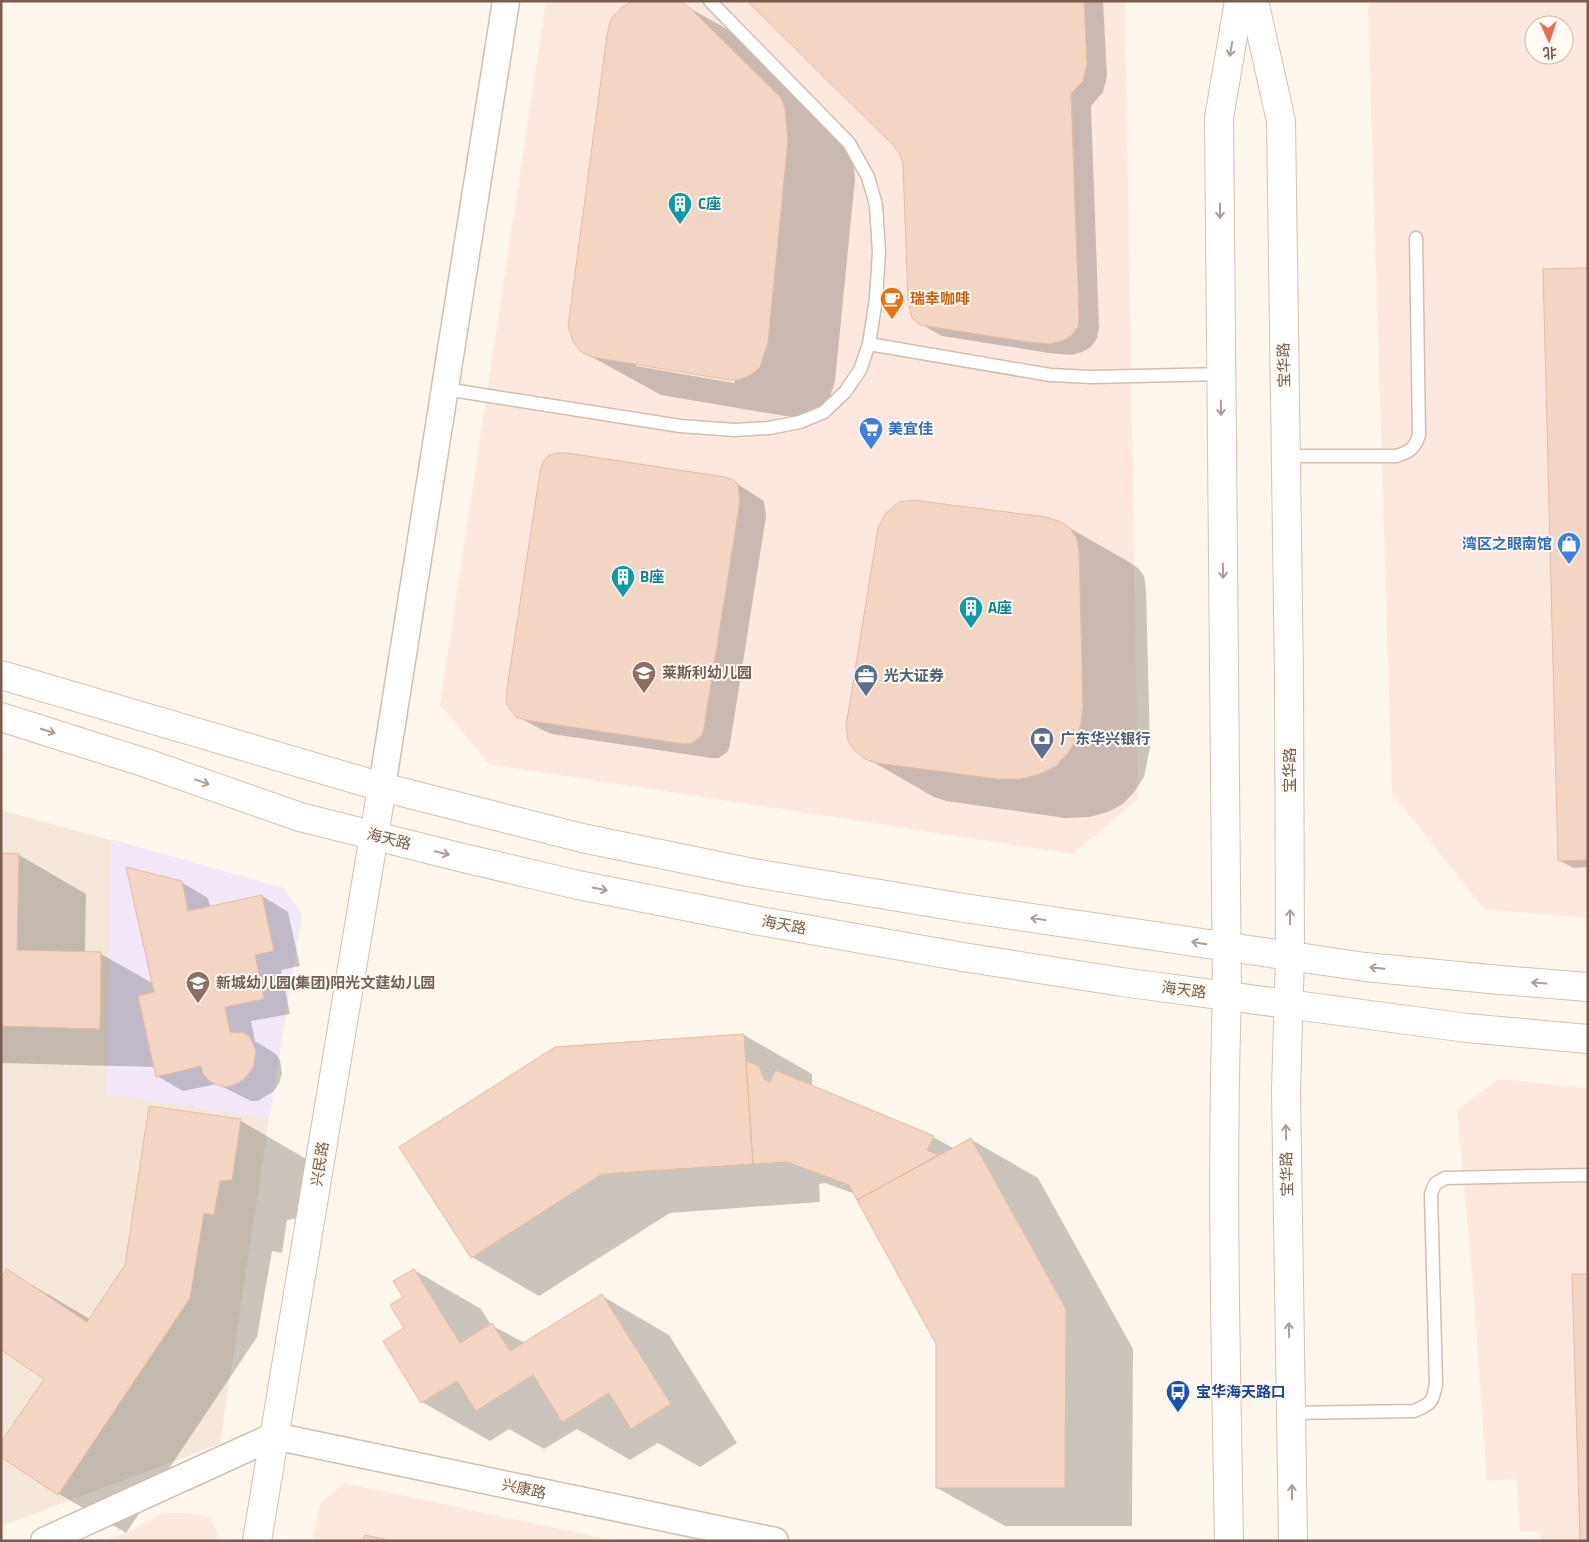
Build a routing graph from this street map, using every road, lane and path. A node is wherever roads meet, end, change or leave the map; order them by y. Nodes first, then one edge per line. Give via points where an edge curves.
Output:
1 (506, 1) edge
2 (710, 1) edge
3 (1239, 1) edge
4 (1254, 1) edge
5 (1416, 238) dead end
6 (869, 344) junction
7 (1221, 374) junction
8 (445, 389) junction
9 (1286, 456) junction
10 (1, 675) edge
11 (1, 717) edge
12 (382, 787) junction
13 (374, 836) junction
14 (1226, 947) junction
15 (1290, 956) junction
16 (1588, 987) edge
17 (1226, 996) junction
18 (1289, 1004) junction
19 (1588, 1039) edge
20 (1588, 1175) edge
21 (1291, 1413) junction
22 (274, 1436) junction
23 (44, 1541) edge
24 (257, 1541) edge
25 (775, 1541) edge
26 (1229, 1541) edge
27 (1293, 1541) edge

1 - 8 street
2 - 6 lane via 849,143 868,177 876,205 879,252
3 -> 7 main road via 1219,118
4 - 9 main road, 宝华路 via 1280,121
5 - 9 lane via 1419,435 1416,445 1409,452 1396,456
6 - 7 lane via 1050,375
6 - 8 lane via 860,370 845,392 824,412 800,422 769,428 735,430 680,426
7 -> 14 main road
8 - 12 street
15 -> 9 main road, 宝华路
10 - 12 main road
11 -> 13 main road, 海天路 via 146,762 300,817
12 - 13 main road, 兴民路
14 -> 12 main road via 748,872 582,838
13 -> 17 main road, 海天路 via 578,885 760,921 981,960
13 - 22 main road, 兴民路
14 - 15 main road
14 - 17 main road
16 -> 15 main road via 1394,970
15 - 18 main road, 宝华路
17 - 18 main road, 海天路
17 - 26 main road via 1225,1272
18 - 19 main road, 海天路 via 1467,1028
21 -> 18 main road, 宝华路 via 1286,1090
20 - 21 lane via 1445,1178 1435,1184 1431,1194 1434,1396 1428,1405 1414,1411
27 -> 21 main road, 宝华路
22 - 23 street
22 - 24 main road, 兴民路
22 - 25 street, 兴康路

